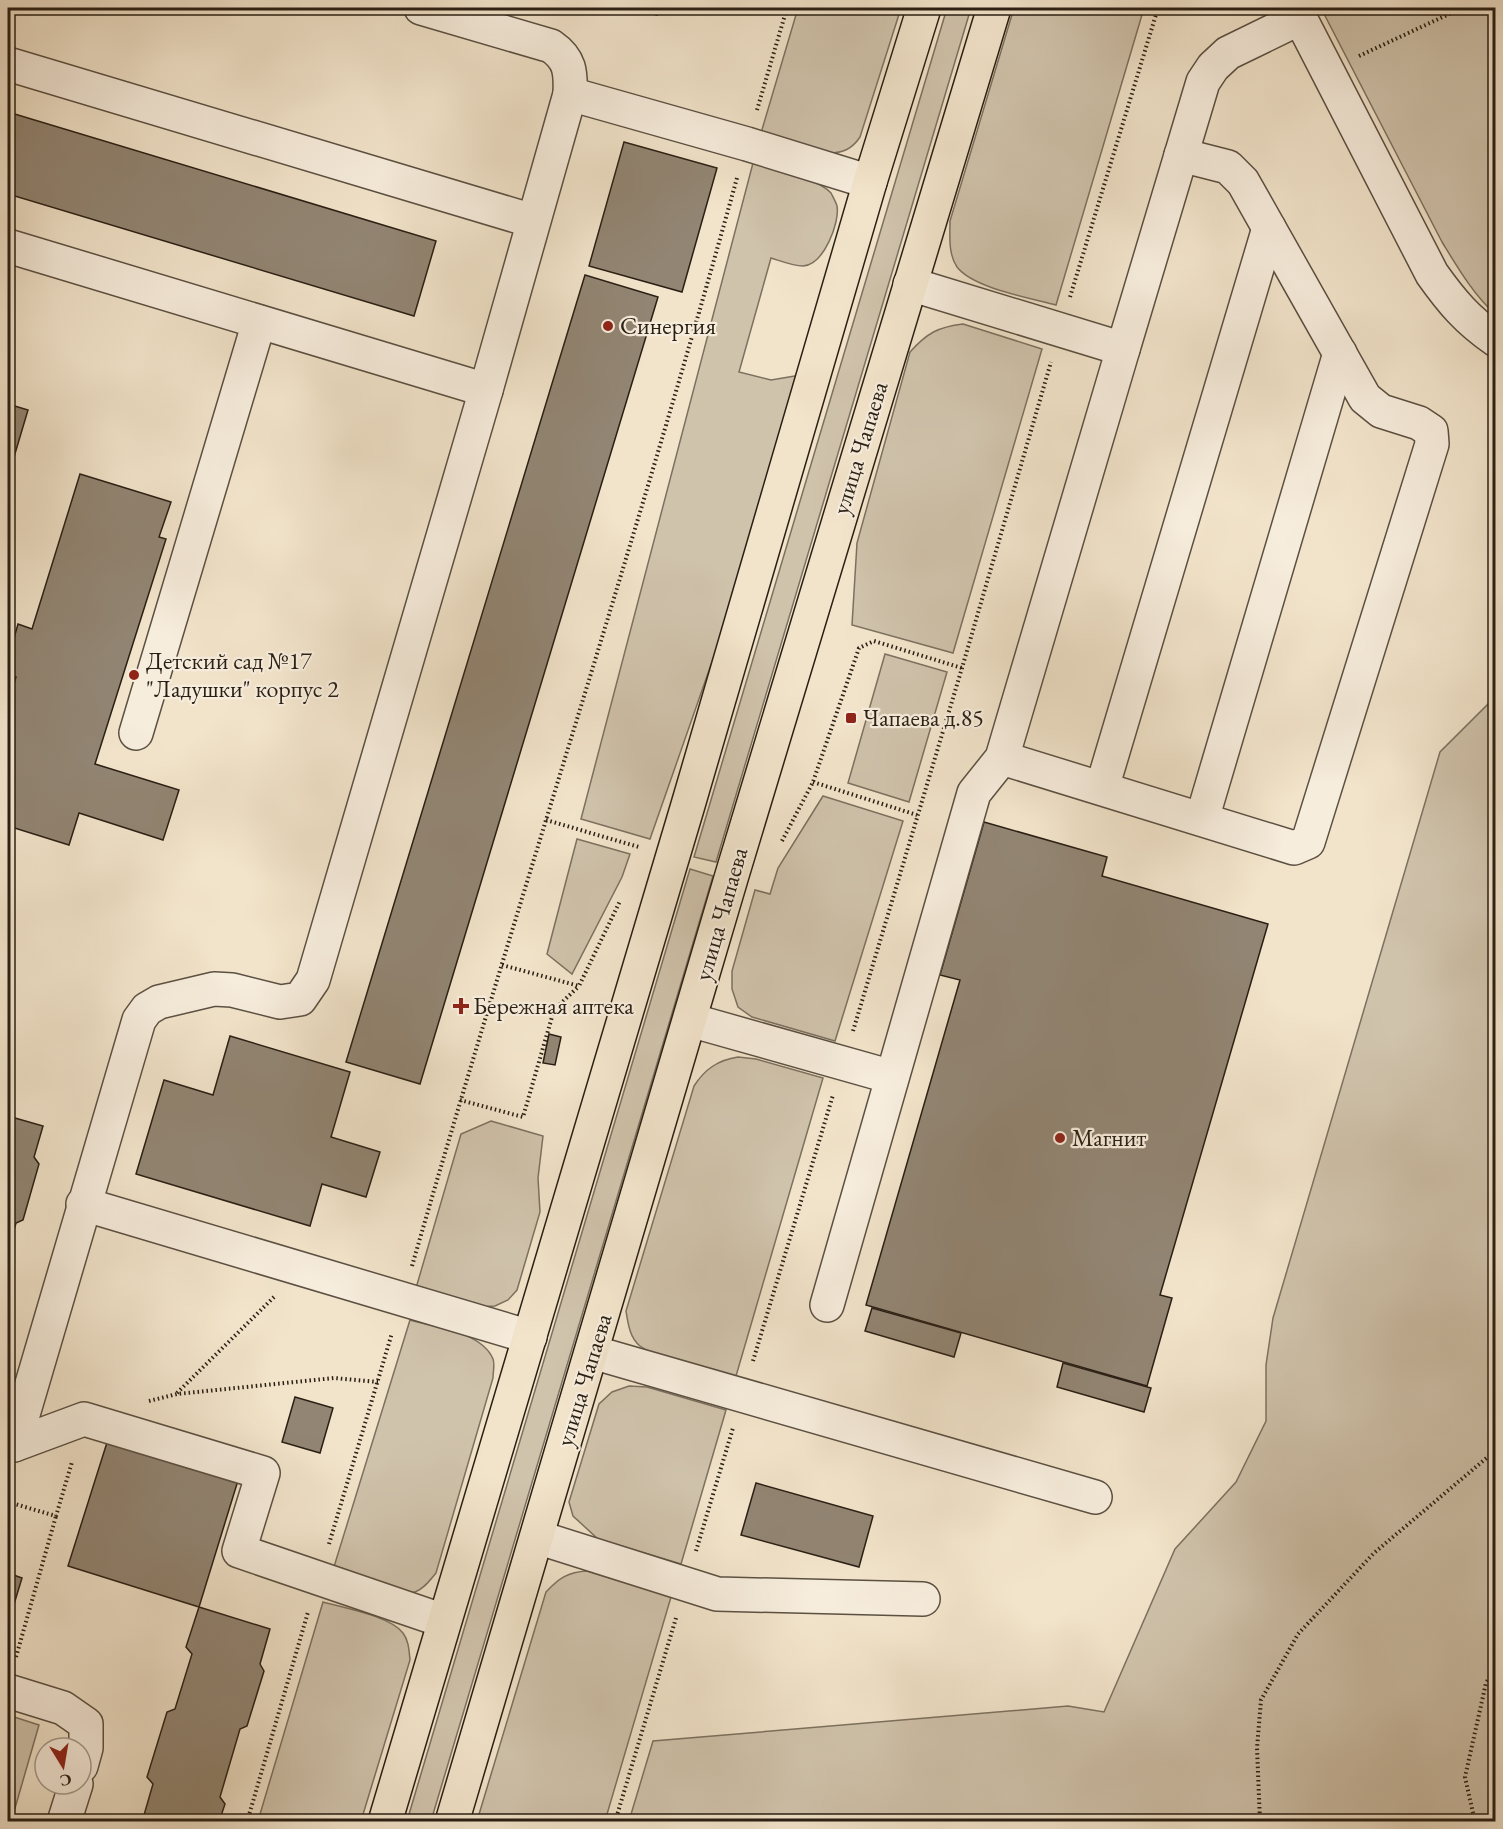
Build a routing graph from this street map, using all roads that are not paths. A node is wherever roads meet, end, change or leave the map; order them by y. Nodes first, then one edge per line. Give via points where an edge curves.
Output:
1 (421, 8) edge
2 (924, 8) edge
3 (994, 8) edge
4 (1298, 13) edge
5 (8, 64) edge
6 (570, 94) junction
7 (1181, 155) junction
8 (870, 182) junction
9 (533, 221) junction
10 (1269, 228) junction
11 (8, 246) edge
12 (910, 284) junction
13 (259, 322) junction
14 (1496, 340) edge
15 (1123, 349) junction
16 (1340, 353) junction
17 (486, 390) junction
18 (136, 733) dead end
19 (1002, 758) junction
20 (1102, 789) junction
21 (1202, 819) junction
22 (690, 1020) junction
23 (892, 1077) junction
24 (83, 1204) junction
25 (827, 1305) dead end
26 (530, 1337) junction
27 (592, 1352) junction
28 (11, 1444) edge
29 (1095, 1497) dead end
30 (537, 1537) junction
31 (922, 1599) dead end
32 (444, 1621) junction
33 (11, 1677) edge
34 (86, 1736) edge
35 (72, 1796) edge
36 (64, 1821) edge
37 (385, 1821) edge
38 (452, 1821) edge

1 - 6 lane via 550,46 568,64
2 - 8 main road
3 - 12 main road, улица Чапаева
4 - 7 lane via 1228,53 1213,68 1203,82
4 - 14 lane via 1432,274 1455,307
5 - 9 lane
6 - 8 lane
6 - 9 lane
7 - 10 lane via 1228,167 1243,182
7 - 15 lane
8 - 26 main road
9 - 17 lane
10 - 16 lane
10 - 20 lane
11 - 13 lane
12 - 15 lane
12 - 22 main road, улица Чапаева
13 - 17 lane
13 - 18 lane
15 - 19 lane
16 - 21 lane
16 - 21 lane via 1365,398 1381,411 1431,431 1432,444 1308,842 1294,848
17 - 24 lane via 313,980 300,999 280,1002 214,989 159,1002 147,1009 139,1020
19 - 20 lane
19 - 23 lane via 974,793
20 - 21 lane
22 - 23 lane
22 - 27 main road, улица Чапаева
23 - 25 lane
24 - 26 lane
24 - 28 lane
26 - 32 main road
27 - 29 lane
27 - 30 main road, улица Чапаева
28 - 32 lane via 84,1419 263,1473 239,1551
30 - 31 lane via 717,1594
30 - 38 main road, улица Чапаева
32 - 37 main road
33 - 34 lane via 86,1724
35 - 36 lane

